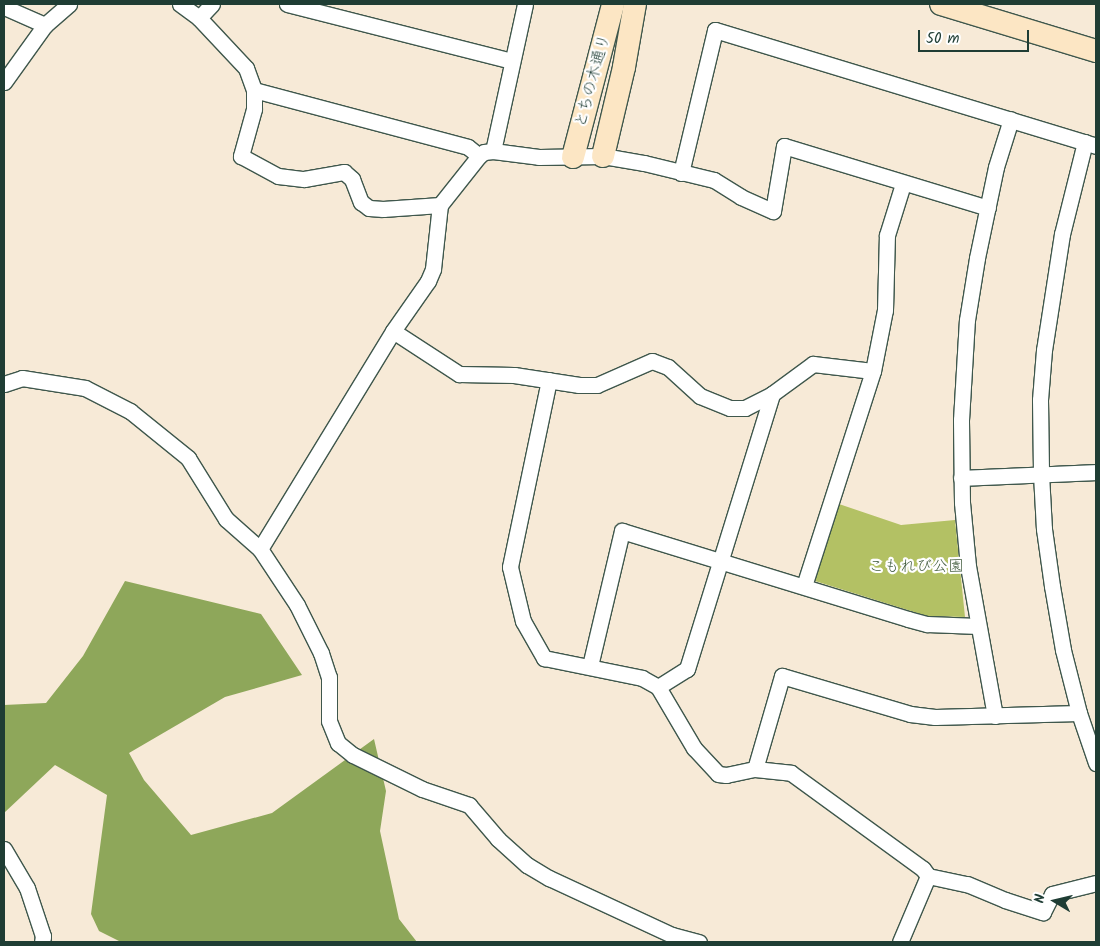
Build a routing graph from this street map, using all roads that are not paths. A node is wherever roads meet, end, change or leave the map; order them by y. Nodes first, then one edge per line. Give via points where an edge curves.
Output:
1 (69, 4) edge
2 (180, 4) edge
3 (212, 4) edge
4 (287, 4) edge
5 (525, 4) edge
6 (613, 4) edge
7 (635, 4) edge
8 (941, 4) edge
9 (4, 7) edge
10 (199, 18) junction
11 (45, 25) junction
12 (1096, 51) edge
13 (512, 60) junction
14 (4, 82) edge
15 (254, 90) junction
16 (1011, 119) junction
17 (1090, 144) edge
18 (486, 154) junction
19 (603, 156) junction
20 (573, 157) junction
21 (681, 173) junction
22 (903, 184) junction
23 (440, 205) junction
24 (988, 208) junction
25 (393, 331) junction
26 (873, 371) junction
27 (548, 380) junction
28 (4, 384) edge
29 (772, 394) junction
30 (1096, 472) edge
31 (1041, 474) junction
32 (961, 478) junction
33 (260, 550) junction
34 (719, 561) junction
35 (804, 586) junction
36 (978, 626) junction
37 (590, 666) junction
38 (658, 687) junction
39 (1079, 713) junction
40 (995, 716) junction
41 (1096, 763) edge
42 (755, 769) junction
43 (4, 849) edge
44 (928, 876) junction
45 (1096, 883) edge
46 (42, 942) edge
47 (700, 942) edge
48 (900, 942) edge

1 - 11 street
2 - 10 street
3 - 10 street
4 - 13 street
5 - 13 street
6 - 20 street, とちの木通り
7 - 19 street, とちの木通り
8 - 12 street
9 - 11 street
10 - 15 street via 246,68
11 - 14 street
13 - 18 street
15 - 18 street
15 - 23 street via 254,109 241,156 278,176 304,179 344,172 352,179 361,202 369,208
16 - 17 street
16 - 21 street via 715,30
16 - 24 street via 996,167
17 - 31 street via 1062,234 1044,350 1040,400
18 - 20 street
18 - 23 street
19 - 20 street
19 - 21 street
21 - 22 street via 714,180 772,211 784,146
22 - 24 street
22 - 26 street via 887,235 885,310
23 - 25 street via 433,269
24 - 32 street via 967,320
25 - 27 street via 459,374 514,374
25 - 33 street
26 - 29 street via 813,364
26 - 35 street
27 - 29 street via 597,385 652,361 668,366 700,396 730,408 745,408
27 - 37 street via 510,567 523,621 544,658
28 - 33 street via 22,378 85,388 130,411 188,458 226,519
29 - 34 street
30 - 31 street
31 - 32 street
31 - 39 street via 1052,586
32 - 36 street via 968,566
33 - 47 street via 297,604 321,654 329,677 328,720 338,743 385,772 469,805 505,845 527,865 549,878 672,935
34 - 35 street
34 - 37 street via 622,531
34 - 38 street via 688,669
35 - 36 street via 927,624
36 - 40 street
37 - 38 street via 642,678
38 - 42 street via 694,748 718,774
39 - 40 street
39 - 41 street
40 - 42 street via 910,714 782,676
42 - 44 street via 791,773 923,869
43 - 46 street via 27,888 43,936
44 - 45 street via 966,884 1043,912 1052,894
44 - 48 street

